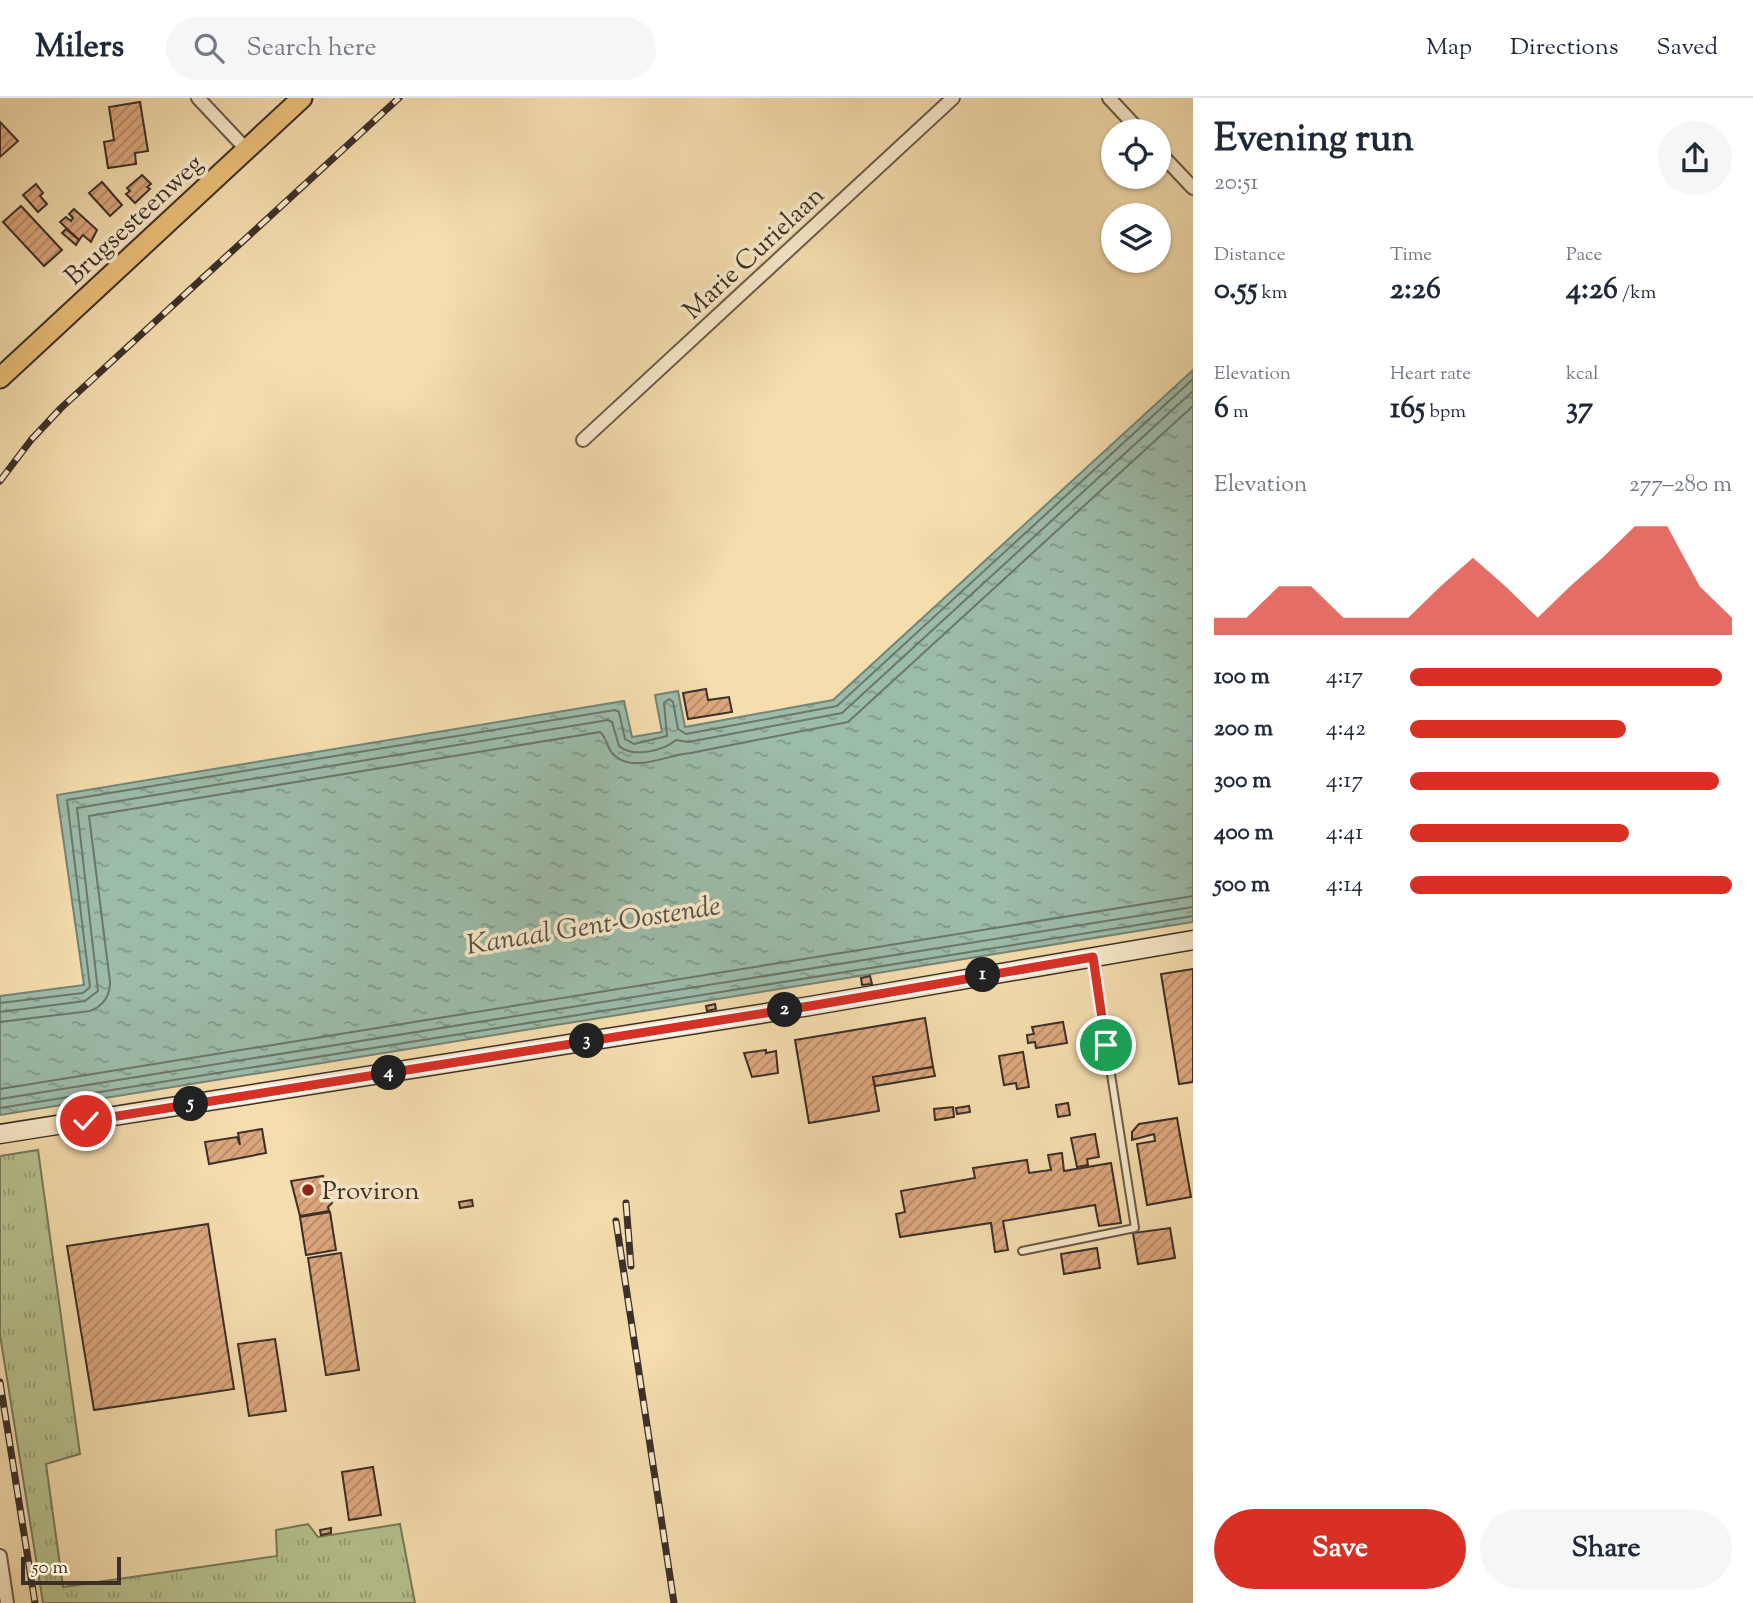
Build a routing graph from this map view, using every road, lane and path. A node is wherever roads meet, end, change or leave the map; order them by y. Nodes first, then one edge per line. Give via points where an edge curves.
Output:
1 (198, 98) edge
2 (302, 98) edge
3 (953, 98) edge
4 (1109, 98) edge
5 (1129, 119) edge
6 (246, 149) junction
7 (1171, 165) edge
8 (1193, 188) edge
9 (0, 378) edge
10 (583, 440) dead end
11 (1193, 940) edge
12 (1093, 957) junction
13 (0, 1134) edge
14 (1022, 1251) dead end
15 (0, 1556) edge
16 (7, 1603) edge

1 - 6 street
2 - 6 main road, Brugsesteenweg
3 - 10 street, Marie Curielaan
4 - 5 street
6 - 9 main road, Brugsesteenweg
7 - 8 street
11 - 12 street
12 - 13 street
12 - 14 lane via 1135,1228
15 - 16 street

